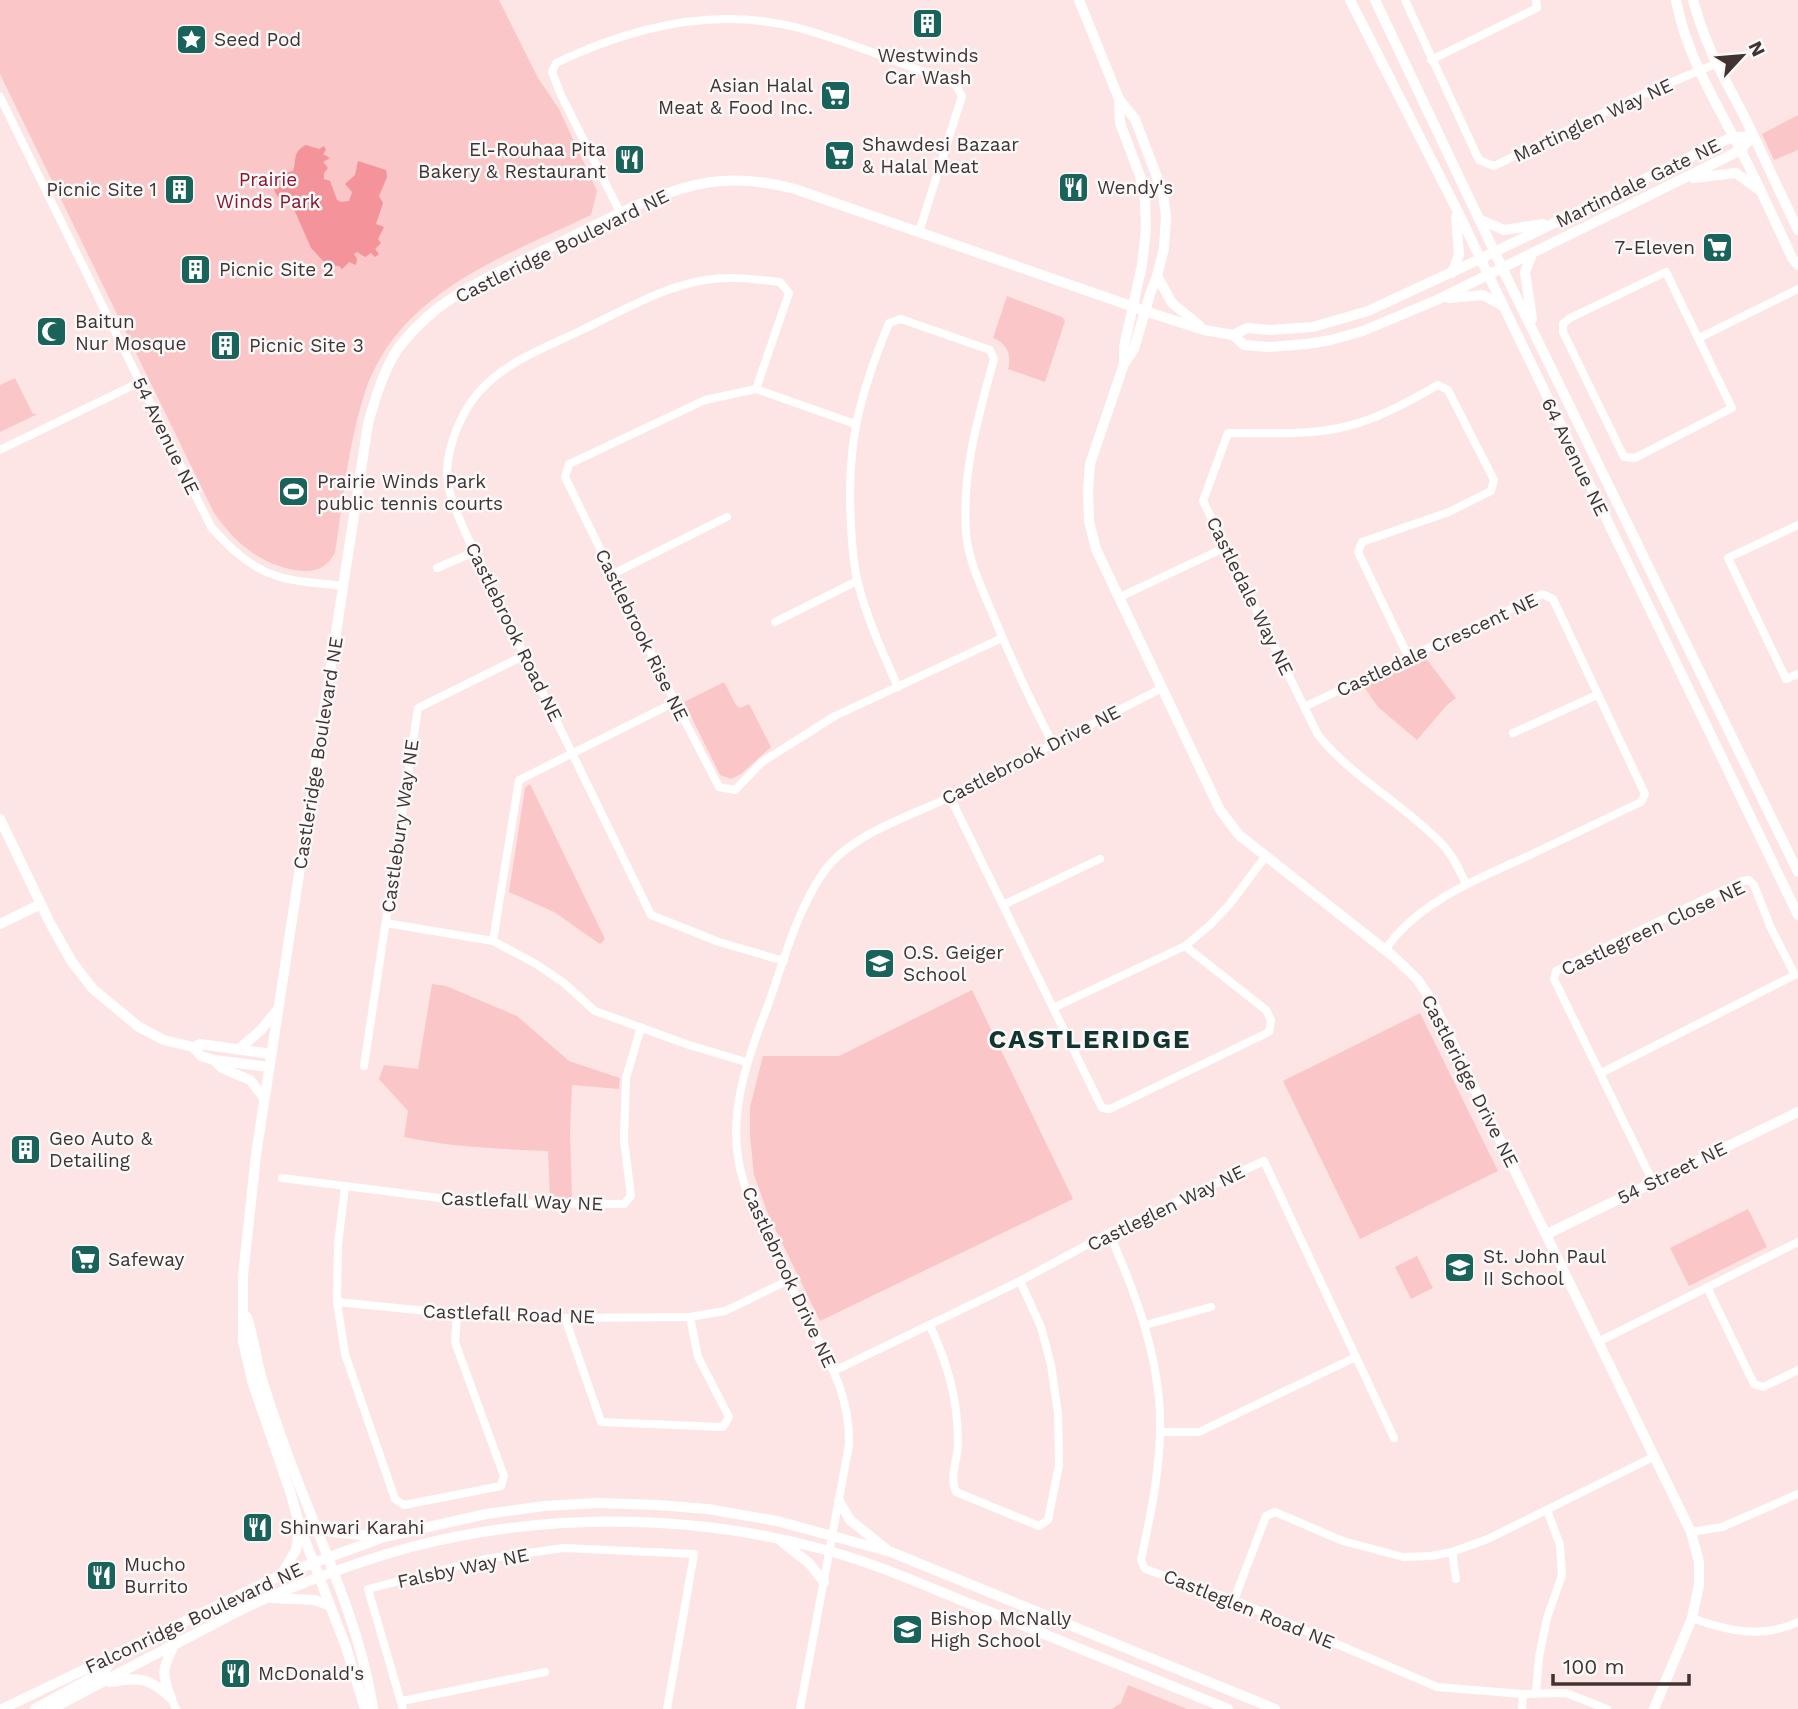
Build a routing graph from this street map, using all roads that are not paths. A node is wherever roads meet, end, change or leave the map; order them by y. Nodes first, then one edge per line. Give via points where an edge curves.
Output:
1 (1079, 0) edge
2 (1350, 0) edge
3 (1375, 0) edge
4 (1405, 0) edge
5 (1536, 0) edge
6 (1676, 0) edge
7 (1693, 0) edge
8 (1431, 60) junction
9 (1715, 64) junction
10 (1699, 71) junction
11 (0, 97) edge
12 (1119, 99) junction
13 (1754, 136) junction
14 (1734, 137) junction
15 (1740, 150) junction
16 (1680, 180) junction
17 (1761, 192) junction
18 (1455, 206) junction
19 (621, 214) junction
20 (1479, 219) junction
21 (1559, 220) junction
22 (1798, 230) edge
23 (919, 232) junction
24 (1495, 252) junction
25 (1532, 254) junction
26 (1480, 260) junction
27 (1798, 265) edge
28 (1502, 268) junction
29 (1452, 272) junction
30 (1488, 275) junction
31 (1157, 276) junction
32 (1798, 289) edge
33 (1439, 299) junction
34 (1502, 304) junction
35 (1132, 306) junction
36 (1146, 311) junction
37 (1204, 330) junction
38 (1535, 334) junction
39 (1233, 335) junction
40 (1699, 338) junction
41 (1124, 364) junction
42 (140, 382) junction
43 (756, 389) junction
44 (855, 424) junction
45 (0, 450) edge
46 (727, 517) dead end
47 (1798, 525) edge
48 (1226, 547) junction
49 (474, 552) junction
50 (437, 568) dead end
51 (613, 574) junction
52 (858, 581) junction
53 (342, 586) junction
54 (1120, 597) junction
55 (775, 622) dead end
56 (1002, 638) junction
57 (525, 655) junction
58 (1408, 656) junction
59 (1798, 674) edge
60 (898, 687) junction
61 (1162, 688) junction
62 (1597, 695) junction
63 (675, 702) junction
64 (1304, 707) junction
65 (1513, 733) dead end
66 (1053, 744) junction
67 (573, 754) junction
68 (950, 797) junction
69 (0, 819) edge
70 (1265, 856) junction
71 (1100, 859) dead end
72 (1798, 872) edge
73 (1466, 884) junction
74 (41, 904) junction
75 (1003, 905) junction
76 (1798, 915) edge
77 (386, 923) junction
78 (0, 924) edge
79 (493, 941) junction
80 (1185, 946) junction
81 (1385, 950) junction
82 (784, 961) junction
83 (279, 1008) junction
84 (1053, 1008) junction
85 (641, 1027) junction
86 (193, 1047) junction
87 (239, 1049) junction
88 (271, 1054) junction
89 (214, 1060) junction
90 (746, 1062) junction
91 (365, 1066) dead end
92 (269, 1067) junction
93 (1601, 1073) junction
94 (264, 1098) junction
95 (1798, 1112) edge
96 (282, 1178) dead end
97 (1653, 1182) junction
98 (345, 1187) junction
99 (1109, 1233) junction
100 (1547, 1234) junction
101 (1798, 1242) edge
102 (789, 1280) junction
103 (1020, 1281) junction
104 (1707, 1287) junction
105 (337, 1302) junction
106 (1211, 1307) dead end
107 (245, 1311) junction
108 (457, 1314) junction
109 (690, 1317) junction
110 (565, 1318) junction
111 (1145, 1325) junction
112 (930, 1326) junction
113 (1600, 1341) junction
114 (1356, 1357) junction
115 (1798, 1370) edge
116 (834, 1371) junction
117 (1160, 1432) junction
118 (1394, 1438) dead end
119 (1655, 1456) junction
120 (1798, 1494) edge
121 (839, 1502) junction
122 (1547, 1510) junction
123 (315, 1526) junction
124 (300, 1527) junction
125 (1691, 1532) junction
126 (832, 1536) junction
127 (384, 1537) junction
128 (777, 1539) junction
129 (830, 1551) junction
130 (891, 1552) junction
131 (1451, 1552) junction
132 (327, 1559) junction
133 (313, 1563) junction
134 (332, 1574) junction
135 (281, 1575) junction
136 (318, 1578) junction
137 (1456, 1579) dead end
138 (824, 1582) junction
139 (268, 1597) junction
140 (1234, 1600) junction
141 (328, 1605) junction
142 (1692, 1618) junction
143 (1798, 1622) edge
144 (174, 1645) junction
145 (118, 1652) junction
146 (545, 1672) dead end
147 (99, 1684) junction
148 (1523, 1694) junction
149 (1536, 1694) junction
150 (173, 1704) edge
151 (403, 1705) edge
152 (1224, 1708) edge
153 (2, 1709) edge
154 (35, 1709) edge
155 (52, 1709) edge
156 (365, 1709) edge
157 (373, 1709) edge
158 (667, 1709) edge
159 (800, 1709) edge
160 (1275, 1709) edge
161 (1522, 1709) edge
162 (1607, 1709) edge
163 (1654, 1709) edge

1 - 12 street
2 - 18 street, 64 Avenue NE
3 - 20 street, 64 Avenue NE
4 - 8 street, Martinglen Way NE
5 - 8 street via 1537,8
6 - 10 street via 1681,28
7 - 9 street
8 - 10 street, Martinglen Way NE via 1479,160 1494,166
9 - 10 street, Martinglen Way NE
9 - 13 street
10 - 14 street
11 - 42 street, 54 Avenue NE
12 - 31 street, Castleridge Drive NE via 1135,119 1163,193 1164,248
12 - 35 street, Castleridge Drive NE via 1120,123 1145,201 1142,265
13 - 14 street, Martindale Gate NE
13 - 15 street, Martindale Gate NE
13 - 22 street
14 - 15 street
14 - 21 street, Martindale Gate NE
15 - 16 street, Martindale Gate NE
15 - 17 street
16 - 17 street via 1736,173
16 - 25 street, Martindale Gate NE
17 - 27 street
18 - 26 street, 64 Avenue NE
18 - 29 street via 1460,245
19 - 23 street, Castleridge Boulevard NE via 680,189 712,181 749,181 795,189
19 - 23 street via 561,95 552,72 555,63 595,44 671,23 714,19 796,28 955,84 962,96
19 - 53 street, Castleridge Boulevard NE via 473,285 437,309 397,351 368,424
20 - 21 street via 1504,230
20 - 24 street, 64 Avenue NE
21 - 24 street, Martindale Gate NE
23 - 35 street, Castleridge Boulevard NE
24 - 26 street, Castleridge Boulevard NE
24 - 28 street, 64 Avenue NE
25 - 28 street, Martindale Gate NE
25 - 38 street via 1525,272
26 - 29 street, Castleridge Boulevard NE
26 - 30 street, 64 Avenue NE
28 - 30 street, Castleridge Boulevard NE
28 - 38 street, 64 Avenue NE
29 - 39 street, Castleridge Boulevard NE via 1339,320 1313,327 1247,328
30 - 33 street, Castleridge Boulevard NE
30 - 34 street, 64 Avenue NE
31 - 36 street, Castleridge Drive NE
31 - 37 street via 1172,303
32 - 40 street
33 - 34 street via 1483,295
33 - 39 street, Castleridge Boulevard NE via 1363,331 1307,344 1244,345
34 - 76 street, 64 Avenue NE
35 - 36 street, Castleridge Boulevard NE
35 - 41 street, Castleridge Drive NE
36 - 37 street, Castleridge Boulevard NE
36 - 41 street, Castleridge Drive NE
37 - 39 street, Castleridge Boulevard NE
38 - 72 street, 64 Avenue NE
40 - 40 street via 1666,272 1563,324 1624,457 1634,458 1732,408
41 - 54 street, Castleridge Drive NE via 1090,464 1088,492 1096,549
42 - 45 street
42 - 53 street, 54 Avenue NE via 211,527 229,547 277,576
43 - 44 street
43 - 49 street, Castlebrook Road NE via 789,293 780,282 739,278 681,286 514,364 478,393 454,437 447,471 452,501
43 - 51 street, Castlebrook Rise NE via 705,400 569,464 565,477
44 - 52 street via 849,501
44 - 56 street via 889,323 901,319 990,350 994,359 970,448 967,534 974,568
46 - 51 street
47 - 59 street via 1728,558 1786,679
48 - 54 street
48 - 58 street, Castledale Way NE via 1203,501 1228,433 1347,426 1438,385 1448,390 1494,480 1492,491 1449,512 1362,542 1358,552
48 - 64 street, Castledale Way NE
49 - 50 street
49 - 57 street, Castlebrook Road NE
51 - 63 street, Castlebrook Rise NE
52 - 55 street
52 - 60 street
53 - 83 street, Castleridge Boulevard NE
54 - 61 street, Castleridge Drive NE
56 - 60 street, Castlebrook Rise NE
56 - 66 street
57 - 67 street, Castlebrook Road NE
57 - 77 street, Castlebury Way NE via 418,708
58 - 62 street, Castledale Crescent NE via 1542,594 1553,599
58 - 64 street, Castledale Crescent NE
60 - 63 street, Castlebrook Rise NE via 792,742 762,762 735,790 719,787
61 - 66 street, Castlebrook Drive NE
61 - 70 street, Castleridge Drive NE via 1220,810 1239,835
62 - 65 street
62 - 73 street, Castledale Crescent NE via 1645,794 1641,802
63 - 67 street
64 - 73 street, Castledale Way NE via 1334,754 1441,843
66 - 68 street, Castlebrook Drive NE
67 - 79 street via 519,780
67 - 82 street, Castlebrook Road NE via 651,915
68 - 75 street
68 - 82 street, Castlebrook Drive NE via 876,832 839,856 821,875
69 - 74 street
70 - 80 street via 1229,905
70 - 81 street, Castleridge Drive NE
71 - 75 street
73 - 81 street, Castledale Crescent NE via 1412,921
74 - 78 street
74 - 86 street via 72,962 93,989 139,1027 164,1040
75 - 84 street
77 - 79 street, Castlebury Way NE
77 - 91 street
79 - 85 street, Castlebury Way NE via 555,977 596,1011
80 - 84 street
80 - 84 street via 1266,1010 1271,1020 1269,1032 1110,1109 1102,1108
81 - 100 street, Castleridge Drive NE via 1417,979 1432,1001
82 - 90 street, Castlebrook Drive NE
83 - 87 street
83 - 88 street, Castleridge Boulevard NE
85 - 90 street, Castlebury Way NE
85 - 98 street, Castlefall Way NE via 626,1078 625,1140 631,1196 624,1204 479,1203
86 - 87 street
86 - 89 street
87 - 88 street
88 - 92 street, Castleridge Boulevard NE
89 - 92 street
89 - 94 street via 250,1080
90 - 102 street, Castlebrook Drive NE via 734,1134 743,1181
92 - 94 street, Castleridge Boulevard NE
93 - 93 street, Castlegreen Close NE via 1795,975 1749,880 1556,971 1554,979
93 - 97 street, Castlegreen Close NE
94 - 107 street, Castleridge Boulevard NE via 246,1240
95 - 97 street, 54 Street NE
96 - 98 street, Castlefall Way NE
97 - 100 street, 54 Street NE
98 - 105 street
99 - 103 street, Castleglen Way NE
99 - 111 street, Castleglen Road NE
99 - 114 street, Castleglen Way NE via 1264,1161
100 - 113 street, Castleridge Drive NE
101 - 104 street
102 - 109 street, Castlefall Road NE via 725,1311
102 - 116 street, Castlebrook Drive NE
103 - 112 street, Castleglen Way NE
103 - 112 street via 1041,1327 1058,1413 1059,1465 1048,1520 1039,1526 956,1492 956,1400 945,1357
104 - 113 street
104 - 115 street via 1754,1384 1763,1387
105 - 108 street, Castlefall Road NE
105 - 108 street via 345,1354 394,1499 404,1506 501,1486 504,1476 456,1342
106 - 111 street
107 - 123 street, Castleridge Boulevard NE via 262,1378
107 - 124 street, Castleridge Boulevard NE via 243,1341 253,1384
108 - 110 street, Castlefall Road NE
109 - 110 street, Castlefall Road NE
109 - 110 street via 698,1357 729,1417 723,1427 601,1422
111 - 117 street, Castleglen Road NE
112 - 116 street, Castleglen Way NE
113 - 119 street, Castleridge Drive NE
114 - 117 street via 1199,1432
114 - 118 street
116 - 121 street, Castlebrook Drive NE via 849,1421
117 - 140 street, Castleglen Road NE via 1141,1560 1145,1569
119 - 122 street
119 - 125 street, Castleridge Drive NE
120 - 125 street via 1722,1527
121 - 126 street, Castlebrook Drive NE
121 - 130 street via 850,1520
122 - 131 street
122 - 149 street via 1560,1545 1562,1575 1547,1618
123 - 127 street
123 - 132 street, Castleridge Boulevard NE
124 - 133 street, Castleridge Boulevard NE
124 - 135 street via 296,1550
125 - 142 street, Castleridge Drive NE via 1699,1562
126 - 127 street, Falconridge Boulevard NE via 708,1509 598,1503 486,1514
126 - 129 street, Castlebrook Drive NE
126 - 130 street, Falconridge Boulevard NE
127 - 132 street, Falconridge Boulevard NE
128 - 129 street, Falconridge Boulevard NE
128 - 134 street, Falconridge Boulevard NE via 656,1523 542,1523 410,1547
128 - 138 street via 809,1563
129 - 138 street, Castlebrook Drive NE
129 - 152 street, Falconridge Boulevard NE
130 - 160 street, Falconridge Boulevard NE
131 - 137 street
131 - 140 street via 1403,1557 1343,1541 1275,1512 1265,1516
132 - 133 street, Falconridge Boulevard NE
132 - 134 street, Castleridge Boulevard NE
133 - 135 street, Falconridge Boulevard NE
133 - 136 street, Castleridge Boulevard NE
134 - 136 street, Falconridge Boulevard NE
134 - 157 street, Castleridge Boulevard NE via 357,1639
135 - 145 street, Falconridge Boulevard NE
136 - 139 street, Falconridge Boulevard NE
136 - 141 street, Castleridge Boulevard NE
138 - 159 street, Castlebrook Drive NE
139 - 141 street
139 - 144 street, Falconridge Boulevard NE
140 - 148 street, Castleglen Road NE via 1437,1687
141 - 156 street, Castleridge Boulevard NE
142 - 143 street via 1738,1632
142 - 163 street, Castleridge Drive NE
144 - 147 street, Falconridge Boulevard NE
144 - 150 street via 163,1676
145 - 153 street, Falconridge Boulevard NE
145 - 154 street via 104,1671
146 - 151 street
147 - 150 street via 147,1680
147 - 155 street, Falconridge Boulevard NE
148 - 149 street, Castleglen Road NE
148 - 161 street
149 - 162 street, Castleglen Road NE via 1566,1693
151 - 158 street, Falsby Way NE via 368,1589 485,1559 564,1548 694,1553

